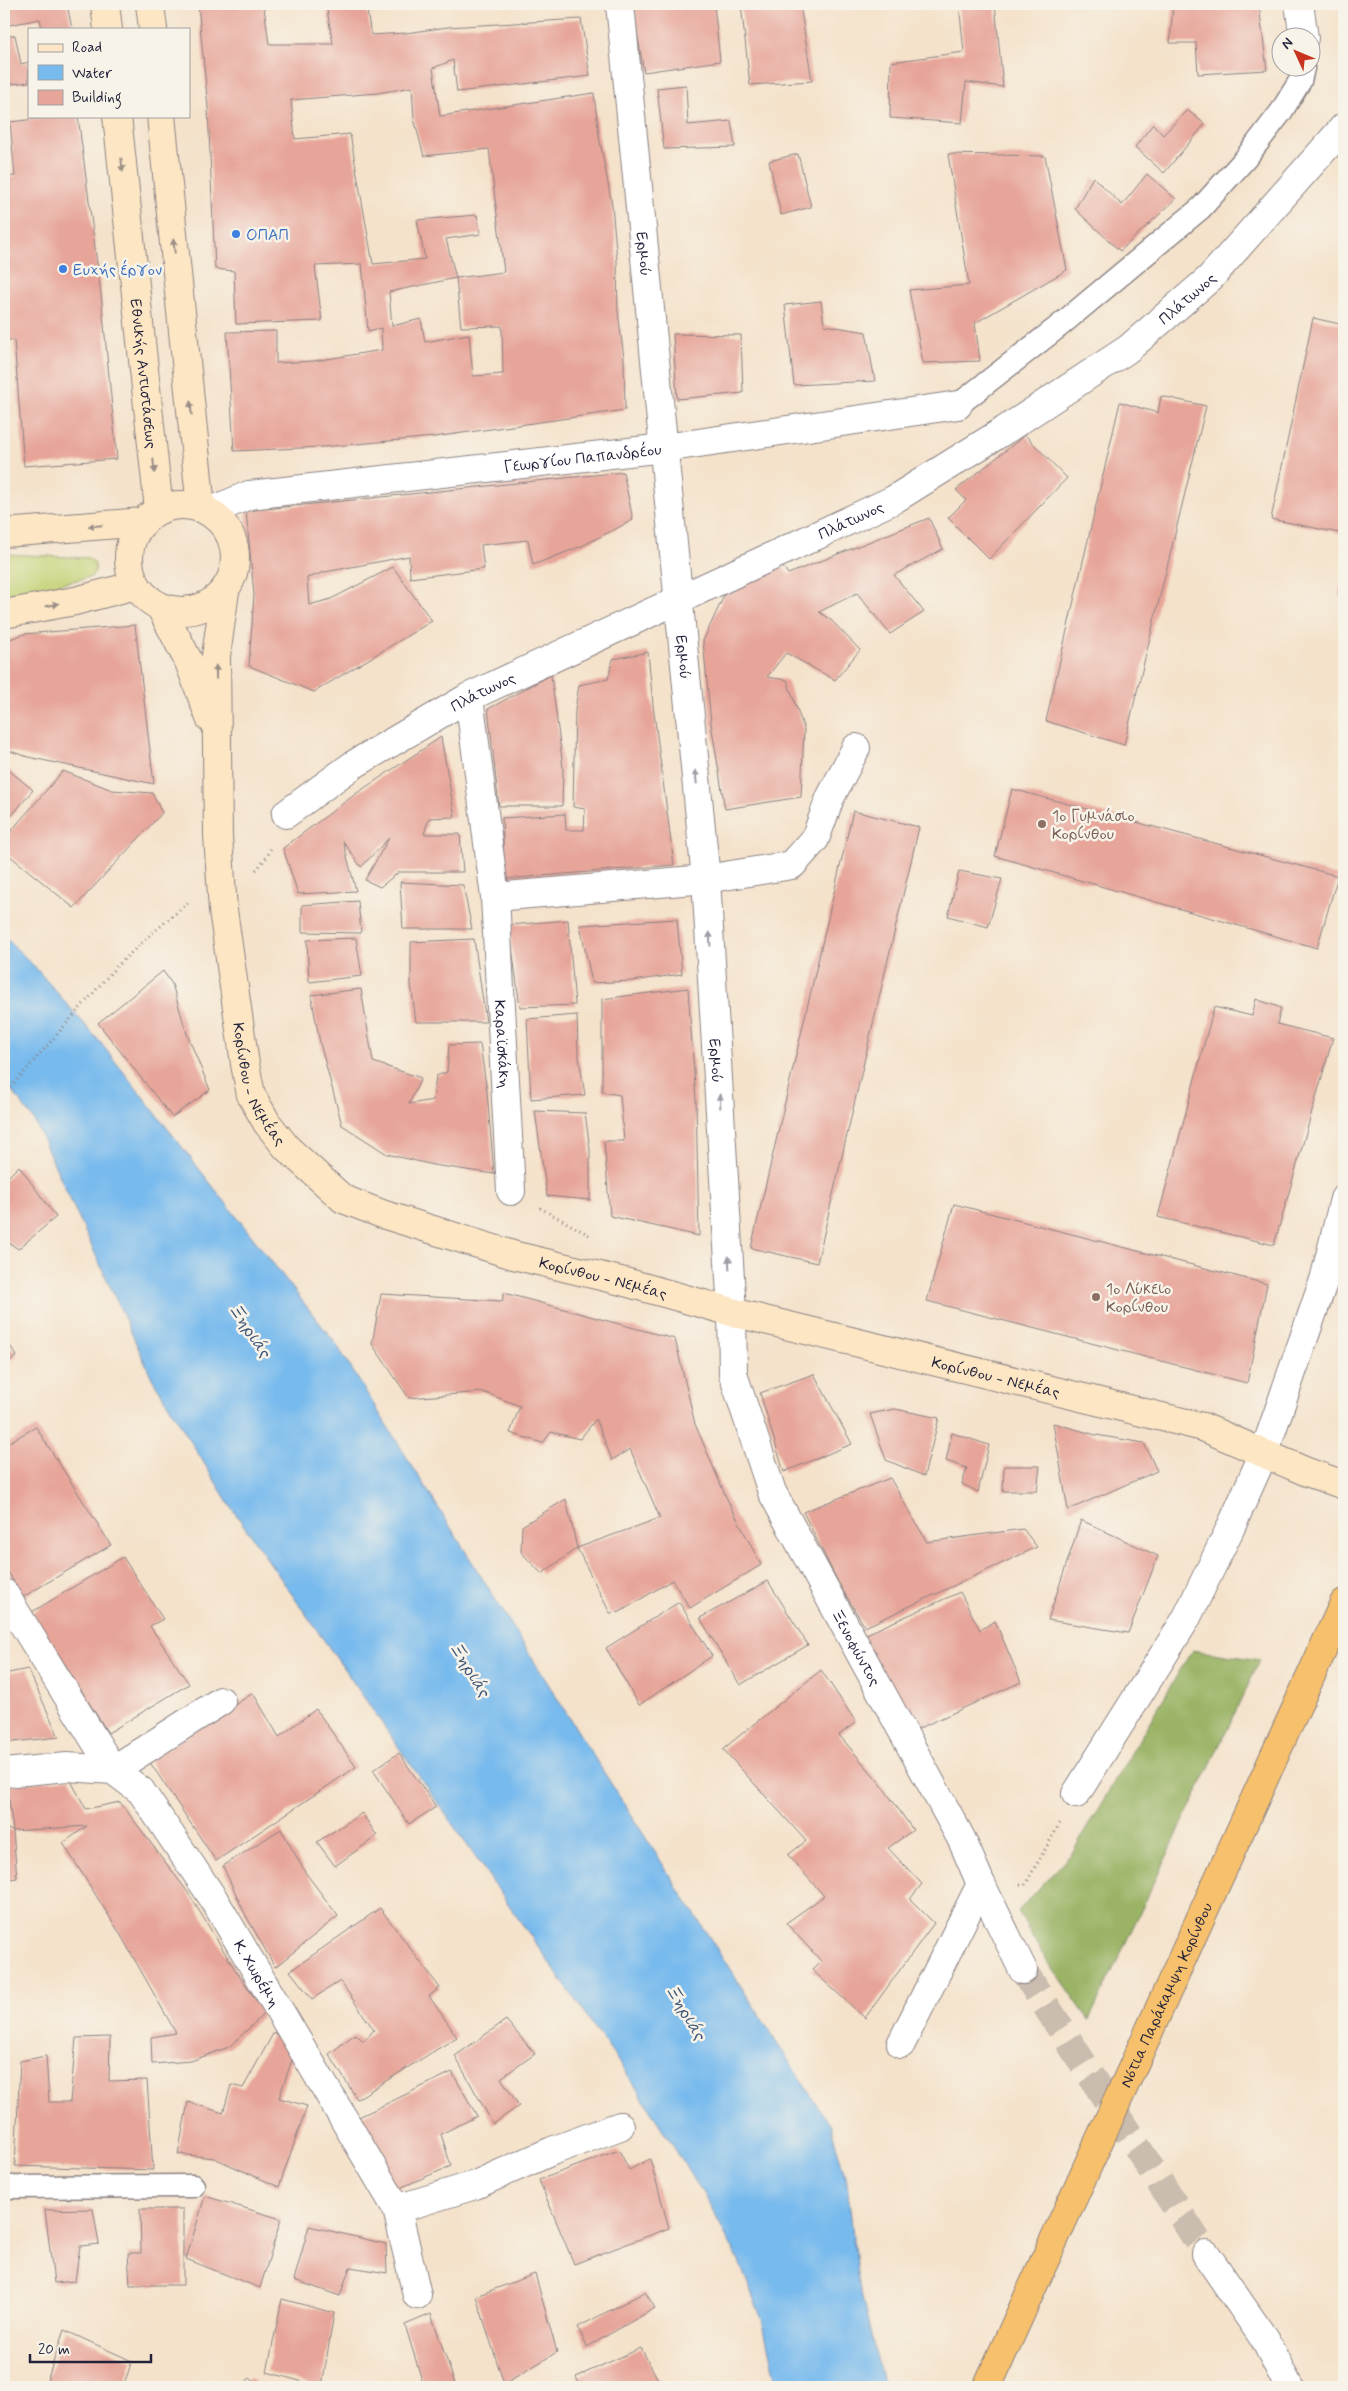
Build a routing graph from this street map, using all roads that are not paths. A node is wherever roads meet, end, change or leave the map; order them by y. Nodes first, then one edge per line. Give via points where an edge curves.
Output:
1 (105, 4) edge
2 (150, 4) edge
3 (620, 4) edge
4 (1299, 4) edge
5 (108, 28) edge
6 (153, 28) edge
7 (1303, 28) edge
8 (1301, 78) edge
9 (117, 118) edge
10 (162, 118) edge
11 (1344, 126) edge
12 (958, 405) joint
13 (664, 448) junction
14 (205, 510) junction
15 (151, 516) junction
16 (4, 533) edge
17 (136, 585) junction
18 (225, 591) junction
19 (678, 599) junction
20 (161, 608) junction
21 (4, 614) edge
22 (469, 697) junction
23 (218, 738) junction
24 (856, 748) dead end
25 (286, 814) dead end
26 (706, 879) junction
27 (495, 897) junction
28 (511, 1191) dead end
29 (1344, 1199) edge
30 (732, 1312) junction
31 (1264, 1453) junction
32 (1344, 1485) edge
33 (4, 1593) edge
34 (1344, 1603) edge
35 (221, 1701) dead end
36 (113, 1770) junction
37 (4, 1773) edge
38 (1076, 1794) road end
39 (981, 1884) junction
40 (1023, 1970) tunnel mouth
41 (901, 2044) dead end
42 (620, 2126) dead end
43 (4, 2186) edge
44 (193, 2186) dead end
45 (396, 2209) junction
46 (1206, 2254) tunnel mouth
47 (417, 2295) dead end
48 (987, 2387) edge
49 (1289, 2387) edge

1 - 5 main road
2 - 6 main road
3 - 13 street, Ερμού
4 - 7 street
8 - 12 lane via 1281,112 1245,159 1201,208
9 -> 15 main road, Εθνικής Αντιστάσεως
14 -> 10 main road
11 - 19 street, Πλάτωνος via 1210,278 1128,349 894,500
12 - 13 street, Γεωργίου Παπανδρέου
13 - 14 street, Γεωργίου Παπανδρέου via 249,495
13 - 19 street, Ερμού
14 - 15 main road via 187,505 172,506
14 - 18 main road via 223,524 232,539 236,557 233,575
15 -> 16 main road
15 - 17 main road via 134,536 129,552 130,569
17 - 20 main road via 147,599
21 -> 17 main road via 75,601
18 - 20 main road via 212,603 196,610 178,612
23 -> 18 main road, Κορίνθου - Νεμέας via 216,656
19 - 22 street, Πλάτωνος
26 -> 19 street, Ερμού
20 - 23 main road, Κορίνθου - Νεμέας via 189,662
22 - 25 street, Πλάτωνος via 353,765
22 - 27 street, Καραϊσκάκη
23 - 30 main road, Κορίνθου - Νεμέας via 221,882 245,1064 251,1095 287,1148 343,1199 382,1214 513,1255
24 - 26 street via 830,798 815,839 792,866
26 - 27 street
30 -> 26 street, Ερμού
27 - 28 street, Καραϊσκάκη
29 - 31 street via 1324,1280
30 - 31 main road, Κορίνθου - Νεμέας via 1202,1427
30 - 39 street, Ξενοφώντος via 732,1374 772,1492 962,1840
31 - 32 main road, Κορίνθου - Νεμέας
31 - 38 street via 1186,1619
33 - 36 street
34 - 48 highway, Νότια Παράκαμψη Κορίνθου
35 - 36 street
36 - 37 street via 67,1767
36 - 45 street, Κ. Χωρέμη via 141,1791 213,1898
39 - 40 street, Ξενοφώντος
39 - 41 street
42 - 45 street via 475,2185
43 - 44 lane
45 - 47 street, Κ. Χωρέμη
46 - 49 street via 1265,2340

